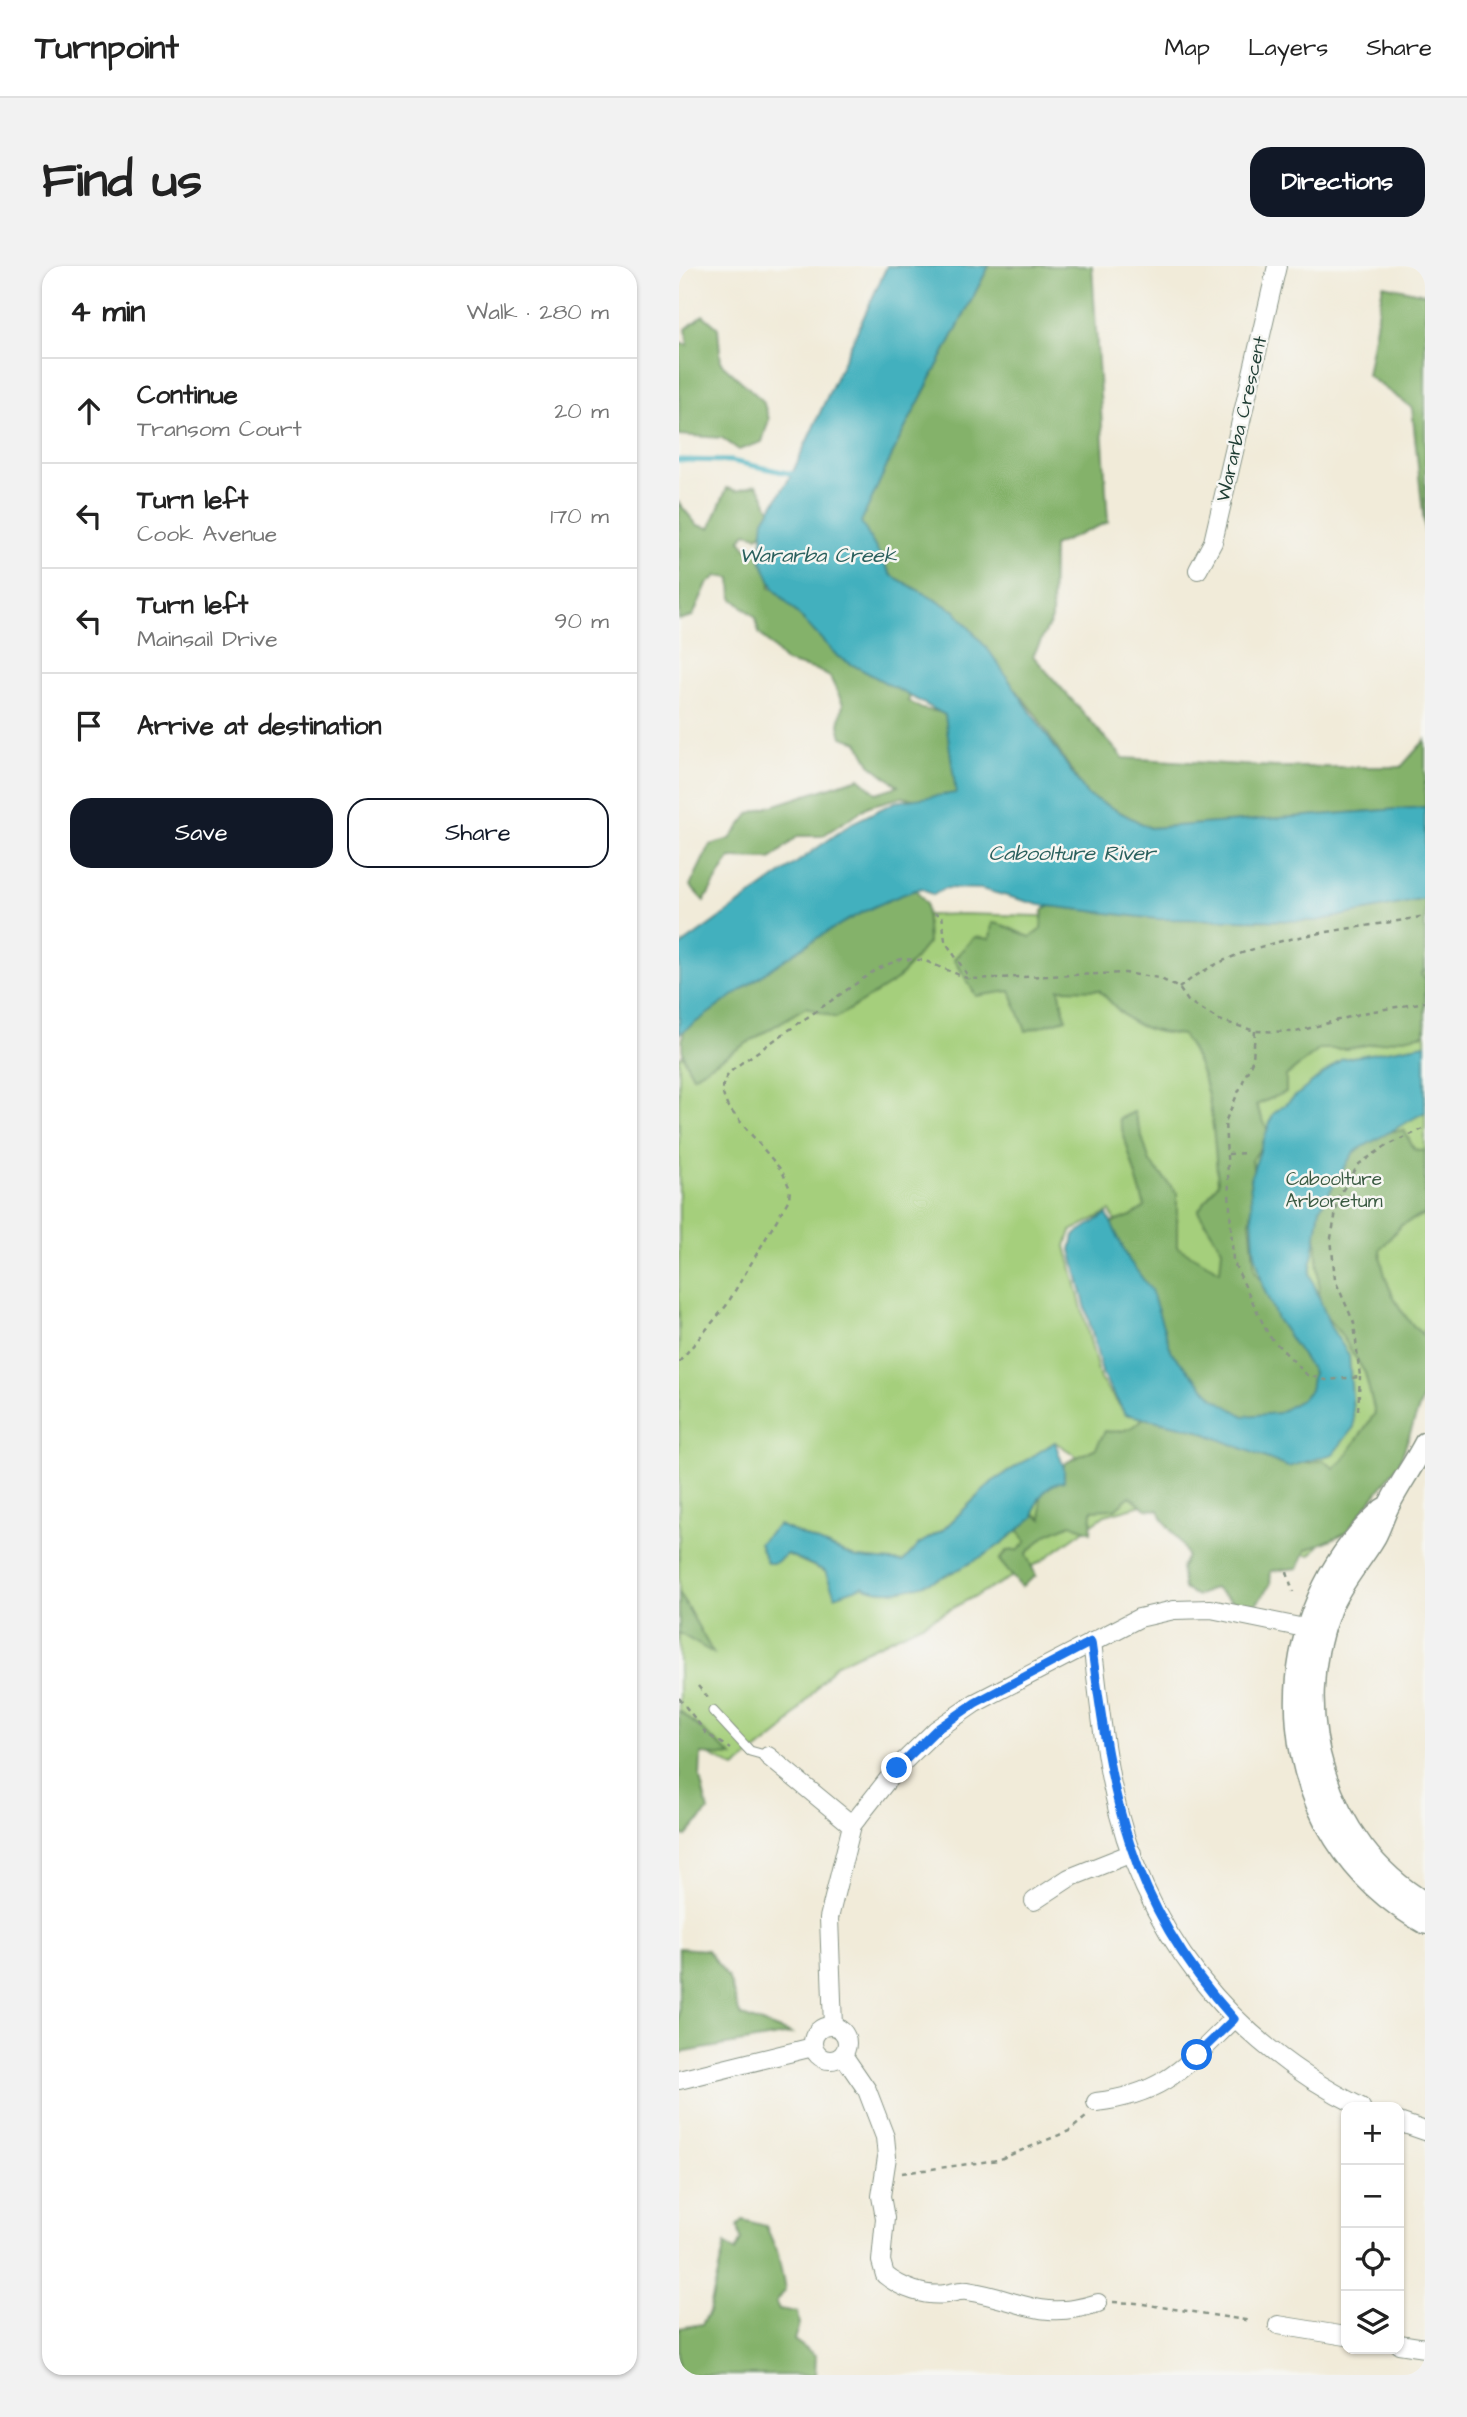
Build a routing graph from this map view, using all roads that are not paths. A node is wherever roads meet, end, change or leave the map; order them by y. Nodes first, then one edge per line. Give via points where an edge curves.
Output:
1 (1277, 266) edge
2 (1198, 570) dead end
3 (1425, 1443) edge
4 (1314, 1630) junction
5 (1091, 1642) junction
6 (713, 1711) road end
7 (768, 1756) joint
8 (852, 1825) junction
9 (1132, 1853) junction
10 (1034, 1901) dead end
11 (1425, 1903) edge
12 (1425, 1923) edge
13 (1234, 2019) junction
14 (833, 2026) junction
15 (813, 2047) junction
16 (843, 2055) junction
17 (679, 2080) edge
18 (1096, 2102) road end
19 (1352, 2102) edge
20 (1404, 2124) edge
21 (1425, 2131) edge
22 (1098, 2303) road end
23 (1278, 2325) dead end
24 (1341, 2335) edge
25 (1404, 2345) edge
26 (1425, 2348) edge

1 - 2 street, Wararba Crescent via 1213,542
3 - 4 street via 1375,1536
4 - 5 street via 1211,1609 1174,1610 1139,1618
4 - 11 street via 1317,1746 1337,1807 1391,1879
4 - 12 street via 1298,1664 1296,1724 1315,1798 1332,1833 1359,1870 1387,1897
5 - 8 street via 975,1703 936,1730 897,1768
5 - 9 street via 1112,1786
6 - 7 lane via 750,1751
7 - 8 street
8 - 14 street via 829,1917
9 - 10 street via 1069,1878
9 - 13 street via 1174,1941
13 - 18 street via 1162,2084 1126,2099
13 - 19 street via 1281,2060
14 - 15 street via 817,2031
14 - 16 street via 845,2035
15 - 16 street via 828,2061
15 - 17 street
16 - 22 street via 867,2090 885,2137 881,2196 885,2275 896,2284 943,2295 962,2291 999,2296 1014,2306 1050,2311 1075,2311
20 - 21 street
23 - 24 street
25 - 26 street

